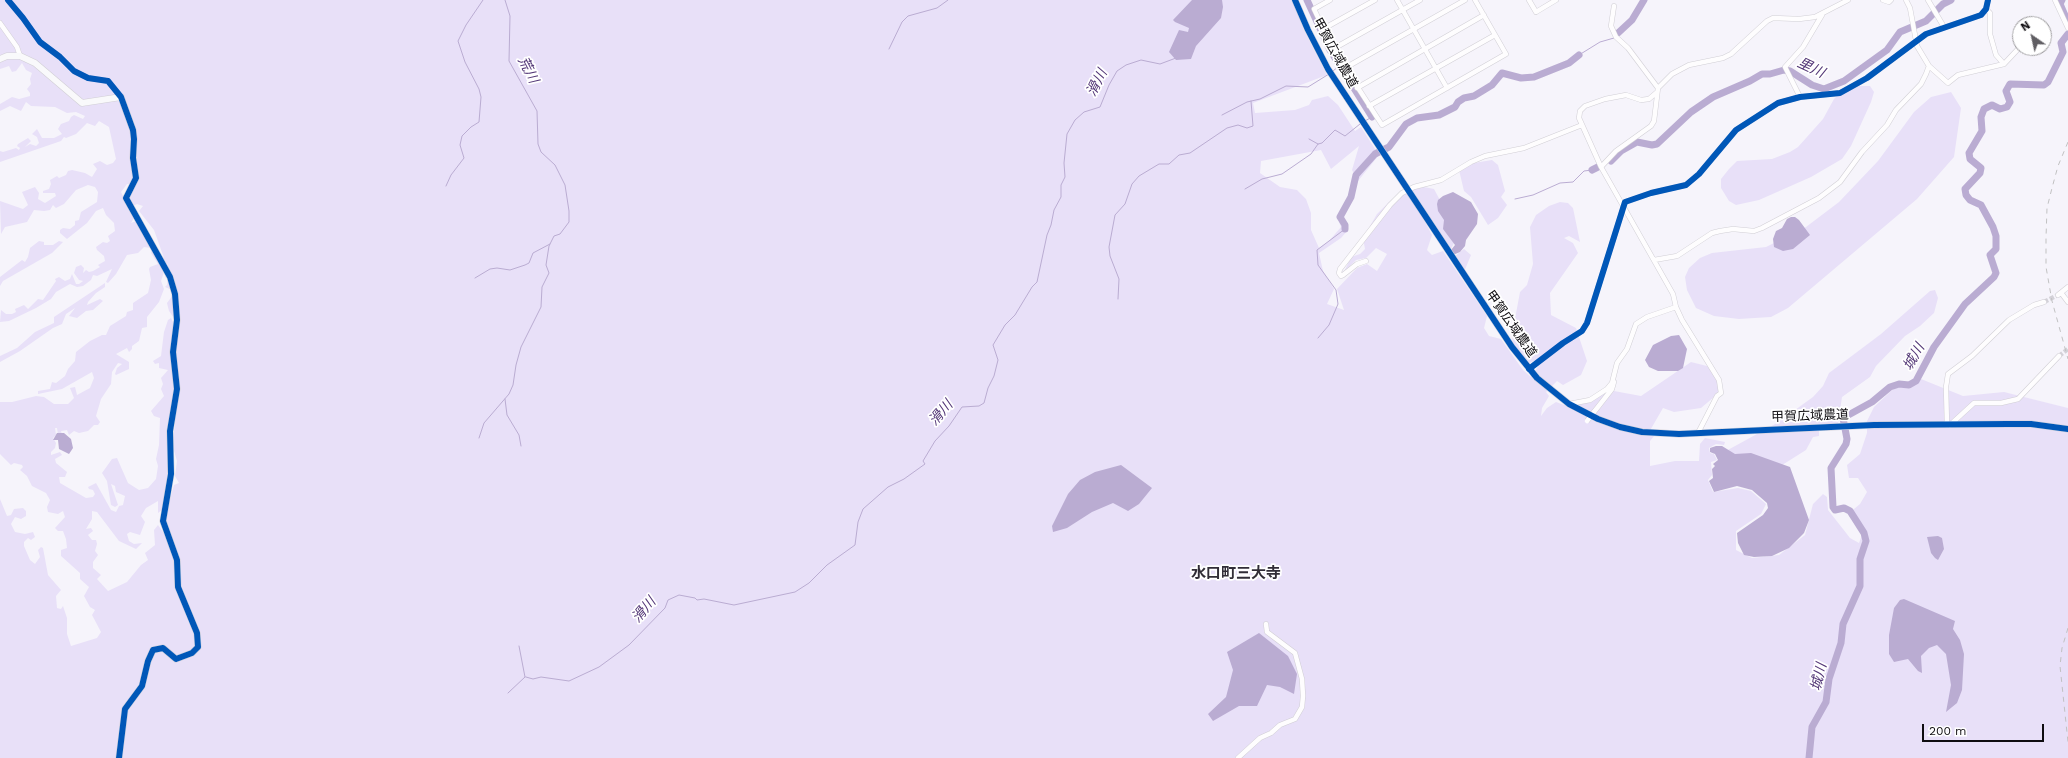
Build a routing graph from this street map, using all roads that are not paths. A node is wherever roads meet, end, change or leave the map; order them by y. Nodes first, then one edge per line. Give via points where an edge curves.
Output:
1 (8, 0) edge
2 (1330, 0) edge
3 (1375, 0) edge
4 (1396, 0) edge
5 (1420, 0) edge
6 (1465, 0) edge
7 (1475, 0) edge
8 (1529, 0) edge
9 (1556, 0) edge
10 (1848, 0) edge
11 (1884, 0) edge
12 (1891, 0) edge
13 (1906, 0) edge
14 (1928, 0) edge
15 (1988, 0) edge
16 (2055, 0) edge
17 (1297, 1) edge
18 (1614, 6) dead end
19 (1402, 10) junction
20 (1986, 10) junction
21 (1822, 14) junction
22 (1484, 15) junction
23 (0, 23) edge
24 (1944, 27) junction
25 (2068, 28) edge
26 (1323, 29) junction
27 (1414, 30) junction
28 (1495, 35) junction
29 (1917, 41) junction
30 (1334, 49) junction
31 (1425, 49) junction
32 (20, 56) junction
33 (2012, 56) edge
34 (0, 59) edge
35 (2004, 64) junction
36 (1929, 66) junction
37 (1345, 68) junction
38 (1435, 69) junction
39 (1358, 88) junction
40 (1447, 88) junction
41 (1658, 88) junction
42 (1656, 93) junction
43 (121, 97) junction
44 (1800, 97) junction
45 (1369, 106) junction
46 (1582, 125) junction
47 (1600, 167) junction
48 (1407, 190) junction
49 (1623, 208) junction
50 (1654, 260) junction
51 (1366, 261) dead end
52 (2068, 287) edge
53 (2044, 302) tunnel mouth
54 (2068, 302) edge
55 (1676, 307) junction
56 (2059, 356) tunnel mouth
57 (1529, 369) junction
58 (1614, 379) junction
59 (1569, 404) junction
60 (1587, 421) dead end
61 (1949, 425) junction
62 (2068, 429) edge
63 (1699, 431) junction
64 (1266, 624) dead end
65 (120, 758) edge
66 (1238, 758) edge

1 - 43 street via 40,42 74,71 88,78 108,81
2 - 26 street via 1314,9
3 - 26 street
4 - 19 street
5 - 19 street
6 - 27 street
7 - 22 street
8 - 9 street via 1536,12
10 - 21 street
11 - 12 street
13 - 29 street
14 - 24 street
15 - 20 street
16 - 25 street
17 - 48 street, 甲賀広域農道 via 1328,69
18 - 41 street via 1611,26 1616,37 1628,48
19 - 27 street
19 - 30 street
20 - 24 street via 1974,18
20 - 35 street via 1990,13 1990,34 1996,55
21 - 41 street via 1799,19 1773,18 1731,54 1689,65 1672,74
21 - 44 street via 1786,70
22 - 28 street
22 - 31 street
23 - 32 street via 17,47
24 - 29 street via 1926,34
26 - 30 street
27 - 31 street
27 - 37 street
28 - 38 street
28 - 40 street via 1506,54
29 - 36 street via 1917,46
29 - 44 street via 1867,78 1840,93
30 - 37 street
31 - 38 street
31 - 39 street
32 - 34 street
32 - 43 street via 44,69 82,103
33 - 35 street
35 - 36 street via 1958,75 1948,83
36 - 50 street via 1922,84 1896,110 1887,125 1862,152 1840,182 1830,190 1762,228 1712,233 1677,256
37 - 39 street
38 - 40 street
38 - 45 street
39 - 45 street
40 - 45 street via 1382,125
41 - 42 street
42 - 46 street via 1649,99 1642,100 1626,95 1605,98 1585,106 1580,111
42 - 47 street via 1657,103 1651,126 1616,151
43 - 65 street via 134,139 136,178 126,198 170,277 175,294 177,320 173,352 177,389 170,431 171,474 163,521 177,560 178,587 193,621 198,642 196,650 176,659 163,648 153,650 142,686 125,709
44 - 49 street via 1778,103 1740,127 1699,174 1686,185 1637,197 1625,202
46 - 47 street
46 - 48 street via 1524,148 1485,156 1441,180
47 - 49 street
48 - 51 street via 1395,198 1340,269 1340,276
48 - 57 street, 甲賀広域農道
49 - 50 street
49 - 57 street via 1585,327
50 - 55 street via 1673,294
52 - 54 street via 2060,295
53 - 61 street via 2008,320 1972,356 1948,374 1946,387
55 - 58 street via 1647,317 1636,324 1627,349 1617,363
55 - 63 street via 1719,380 1721,388 1721,393
56 - 61 street via 2018,399 2001,403 1974,403
57 - 59 street, 甲賀広域農道
58 - 59 street via 1607,390 1595,398
58 - 60 street, bridge via 1612,389
59 - 63 street, 甲賀広域農道 via 1598,419 1642,432 1679,434
61 - 62 street, 甲賀広域農道 via 2031,424
61 - 63 street, 甲賀広域農道
64 - 66 street via 1267,632 1295,653 1302,679 1302,708 1295,719 1260,738

